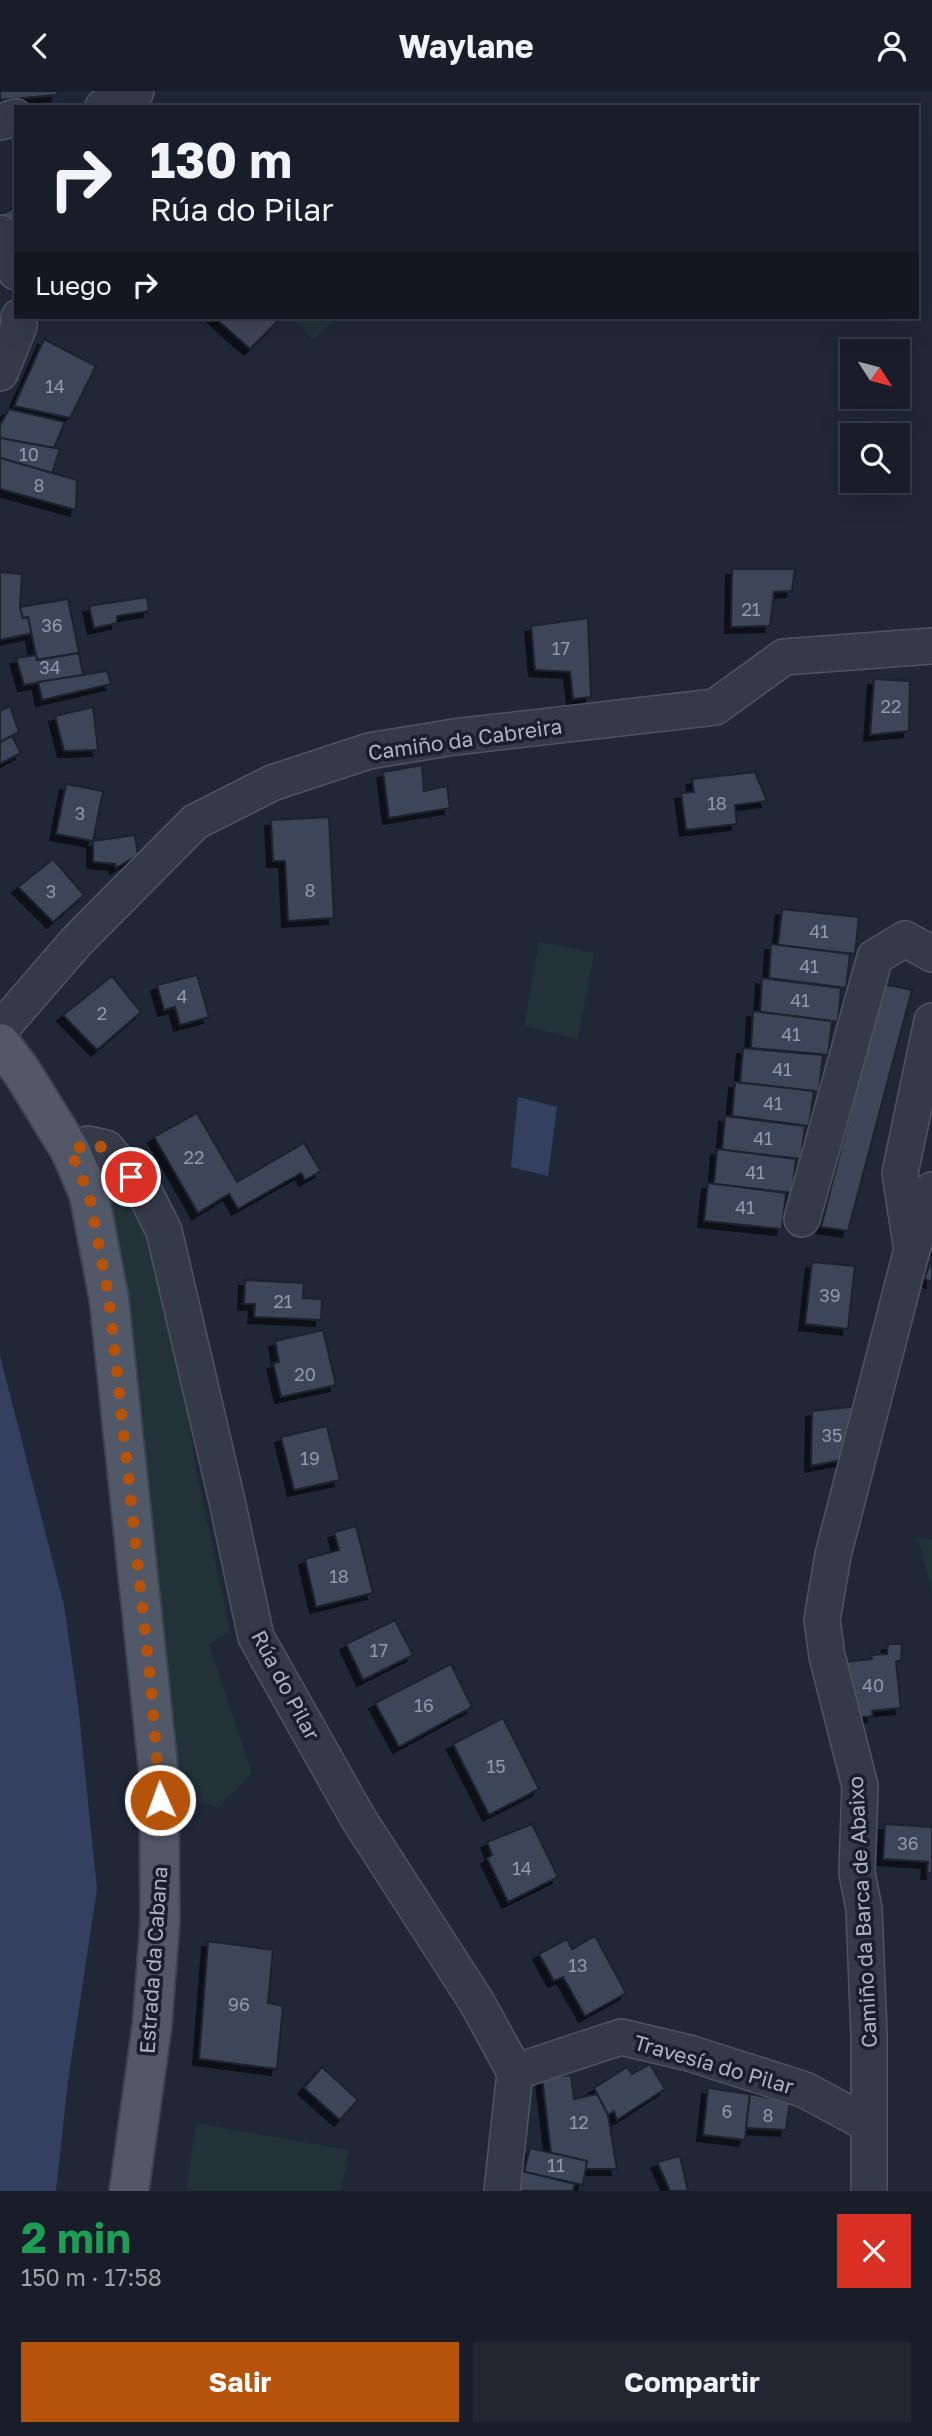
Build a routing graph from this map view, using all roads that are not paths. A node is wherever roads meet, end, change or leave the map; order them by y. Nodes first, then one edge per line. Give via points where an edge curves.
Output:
1 (136, 91) edge
2 (110, 105) edge
3 (0, 233) edge
4 (14, 267) edge
5 (19, 319) edge
6 (0, 373) edge
7 (932, 646) edge
8 (932, 954) edge
9 (932, 1021) edge
10 (0, 1030) edge
11 (0, 1043) edge
12 (70, 1150) junction
13 (932, 1189) edge
14 (803, 1219) dead end
15 (912, 1249) junction
16 (515, 2071) junction
17 (868, 2125) junction
18 (129, 2191) edge
19 (502, 2191) edge
20 (869, 2191) edge

1 - 2 street
3 - 4 street
5 - 6 street
7 - 10 street, Camiño da Cabreira via 784,657 715,707 369,751 272,783 195,822 76,942
8 - 14 street via 905,939 875,957
9 - 15 street via 900,1173
11 - 12 main road, Estrada da Cabana
12 - 16 street, Rúa do Pilar via 88,1144 106,1148 144,1191 164,1231 256,1637 358,1818 476,2001
12 - 18 main road, Estrada da Cabana via 89,1194 109,1299 159,1776 160,1921 152,2026
13 - 15 street, Camiño da Barca de Abaixo
15 - 17 street, Camiño da Barca de Abaixo via 833,1555 822,1620 860,1786 857,1873 864,1909
16 - 17 street, Travesía do Pilar via 621,2037 805,2090
16 - 19 street
17 - 20 street, Camiño da Barca de Abaixo

